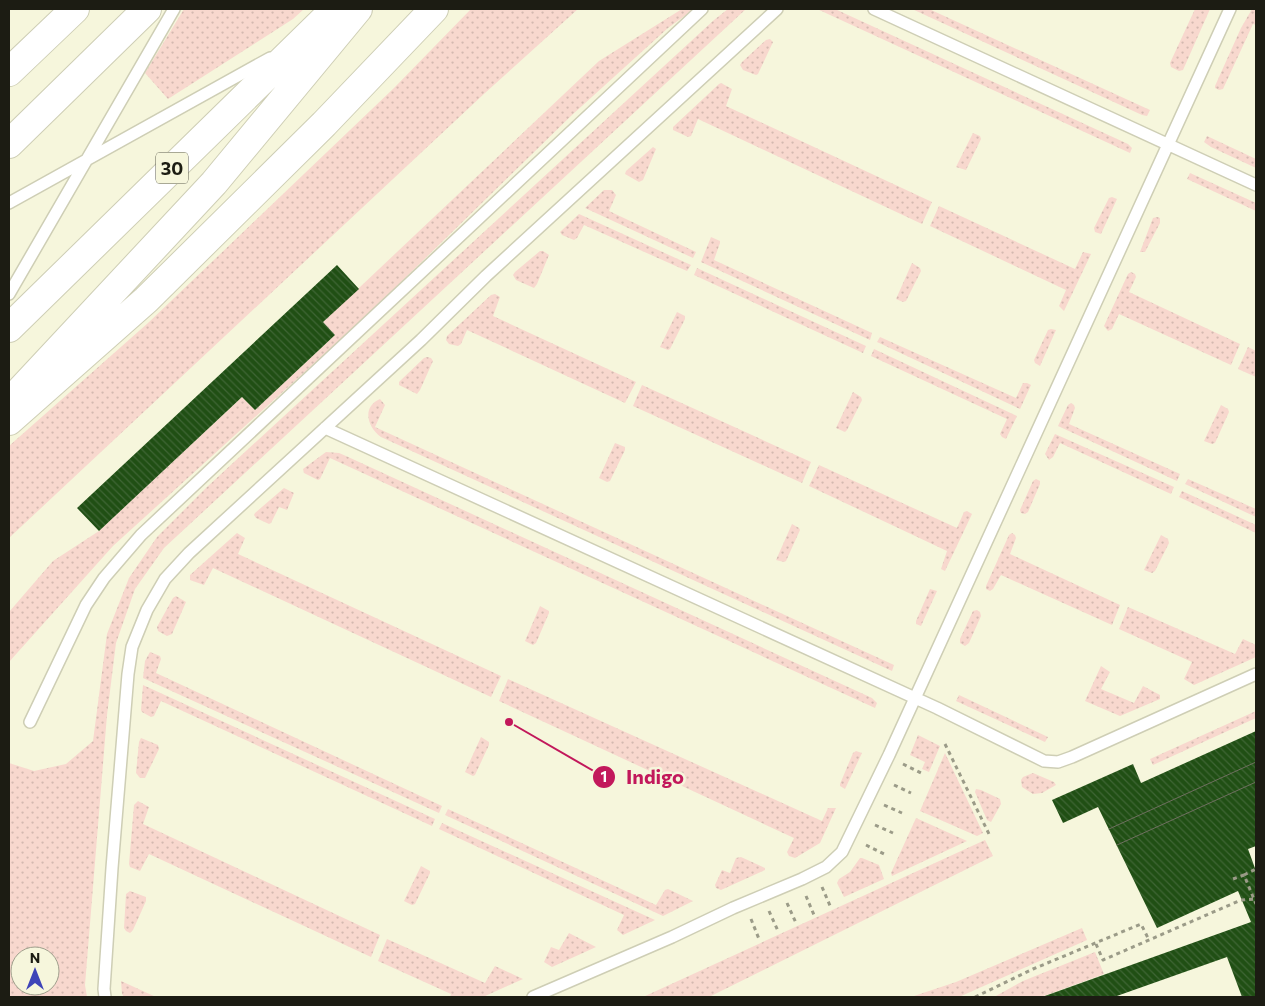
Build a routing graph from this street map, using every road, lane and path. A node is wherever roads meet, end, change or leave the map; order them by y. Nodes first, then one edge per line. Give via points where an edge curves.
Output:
1 (75, 9) edge
2 (147, 9) edge
3 (174, 9) edge
4 (335, 9) edge
5 (358, 9) edge
6 (434, 9) edge
7 (702, 9) edge
8 (777, 9) edge
9 (874, 9) edge
10 (1230, 9) edge
11 (304, 39) junction
12 (9, 72) edge
13 (9, 144) edge
14 (1168, 144) junction
15 (86, 160) junction
16 (1256, 185) edge
17 (9, 203) edge
18 (9, 294) edge
19 (9, 328) edge
20 (9, 402) edge
21 (9, 422) edge
22 (325, 428) junction
23 (1256, 674) edge
24 (914, 698) junction
25 (30, 722) dead end
26 (945, 744) dead end
27 (903, 764) dead end
28 (921, 772) dead end
29 (894, 785) dead end
30 (911, 793) dead end
31 (884, 805) dead end
32 (902, 813) dead end
33 (875, 825) dead end
34 (892, 833) dead end
35 (990, 836) dead end
36 (866, 845) dead end
37 (884, 854) dead end
38 (1256, 869) edge
39 (1244, 875) junction
40 (1233, 879) dead end
41 (821, 883) dead end
42 (804, 890) dead end
43 (785, 899) dead end
44 (1255, 899) edge
45 (1256, 904) edge
46 (767, 907) dead end
47 (831, 908) dead end
48 (749, 915) dead end
49 (814, 915) dead end
50 (796, 923) dead end
51 (778, 931) dead end
52 (759, 939) dead end
53 (1149, 940) junction
54 (1094, 944) junction
55 (105, 997) edge
56 (533, 997) edge
57 (974, 997) edge

1 - 12 highway
2 - 13 highway
3 - 15 lane
4 - 11 highway, 30
5 - 20 highway via 214,183
6 - 21 highway via 324,124 153,293
7 - 25 lane via 141,535 104,578 86,605
8 - 22 lane
9 - 14 lane
10 - 14 lane
11 - 15 lane
11 - 19 highway, 30
14 - 16 lane
14 - 24 lane
15 - 17 lane
15 - 18 lane
22 - 24 lane
22 - 55 lane via 165,579 138,630 128,674 111,877
23 - 24 lane via 1058,762 1044,761
24 - 56 lane via 847,843 826,867
26 - 35 path
27 - 28 path
29 - 30 path
31 - 32 path
33 - 34 path
36 - 37 path
38 - 39 path
39 - 40 path
39 - 44 path
41 - 47 path
42 - 49 path
43 - 50 path
44 - 45 path
44 - 53 path via 1241,900
46 - 51 path
48 - 52 path
53 - 54 path via 1140,924
53 - 54 path via 1103,960
54 - 57 path

